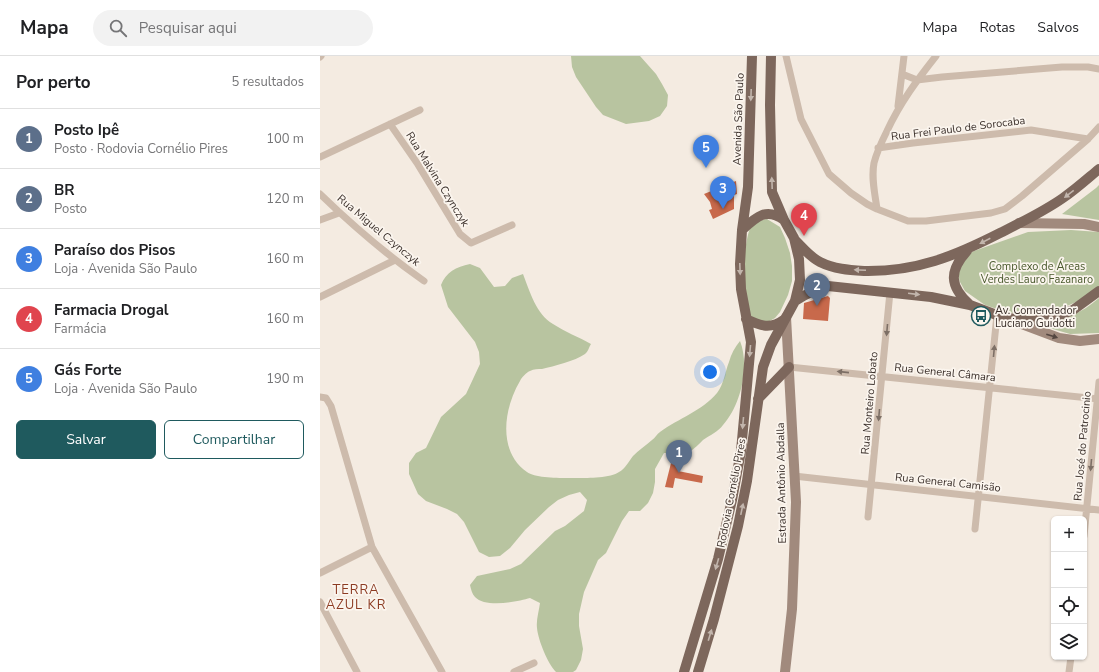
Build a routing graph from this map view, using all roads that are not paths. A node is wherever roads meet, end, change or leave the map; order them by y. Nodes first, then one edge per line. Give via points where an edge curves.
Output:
1 (752, 56) edge
2 (771, 56) edge
3 (786, 56) edge
4 (904, 56) edge
5 (936, 56) edge
6 (1099, 69) edge
7 (902, 74) junction
8 (917, 80) junction
9 (898, 108) junction
10 (420, 110) dead end
11 (390, 124) junction
12 (1099, 127) edge
13 (1088, 139) junction
14 (878, 148) junction
15 (320, 157) edge
16 (1099, 169) edge
17 (320, 194) edge
18 (877, 209) junction
19 (339, 213) junction
20 (320, 220) edge
21 (784, 220) junction
22 (1019, 223) junction
23 (512, 225) dead end
24 (1099, 227) edge
25 (742, 230) junction
26 (794, 238) junction
27 (968, 250) junction
28 (396, 260) junction
29 (424, 281) dead end
30 (1099, 291) edge
31 (890, 292) junction
32 (320, 297) edge
33 (795, 301) junction
34 (970, 304) junction
35 (1000, 316) junction
36 (785, 318) junction
37 (746, 319) junction
38 (1099, 339) edge
39 (789, 367) junction
40 (882, 376) junction
41 (1099, 382) edge
42 (991, 387) junction
43 (320, 397) edge
44 (758, 399) junction
45 (1098, 399) edge
46 (794, 476) junction
47 (872, 485) junction
48 (979, 497) junction
49 (1087, 509) junction
50 (1099, 510) edge
51 (1086, 516) edge
52 (868, 517) dead end
53 (974, 529) dead end
54 (372, 547) junction
55 (320, 573) edge
56 (320, 602) edge
57 (1071, 660) edge
58 (534, 663) dead end
59 (358, 672) edge
60 (442, 672) edge
61 (514, 672) edge
62 (684, 672) edge
63 (698, 672) edge
64 (785, 672) edge
65 (1069, 672) edge

1 -> 25 main road, Avenida São Paulo via 748,187
21 -> 2 main road via 772,192
3 - 18 street via 801,119 829,174 850,193
4 - 7 street
5 - 8 street
6 - 8 street via 1062,67
7 - 8 street
7 - 9 street
8 - 9 street
9 - 14 street
10 - 11 street
11 - 15 street
11 - 23 street, Rua Malvina Czynczyk via 460,234 471,243
12 - 13 street
13 - 14 street, Rua Frei Paulo de Sorocaba via 1031,130
13 - 18 street via 1005,209 991,213 908,221
14 - 18 street via 873,174
16 -> 22 main road via 1064,197
17 - 19 street, Rua Miguel Czynczyk
19 - 20 street
19 - 28 street, Rua Miguel Czynczyk
21 - 25 main road via 776,214 768,213 759,216
21 - 26 main road
22 - 24 street via 1084,224
22 -> 27 main road
25 -> 37 main road, Avenida São Paulo via 741,288
27 -> 26 main road via 912,267 881,271 851,270 819,262
26 - 33 main road via 800,259 800,280
27 - 34 main road via 960,258 953,274 956,288
28 - 29 street, Rua Miguel Czynczyk
28 - 32 street
30 - 35 main road via 1072,310 1052,318 1029,321
31 - 33 main road via 828,286 806,293
31 -> 34 main road via 931,296
31 -> 40 street, Rua Monteiro Lobato
33 - 36 main road, Rodovia Cornélio Pires
34 - 35 main road
35 -> 38 street via 1059,338 1080,341
42 -> 35 street
36 - 37 main road via 778,324 764,326
36 - 39 street, Estrada Antônio Abdalla
36 - 44 main road, Rodovia Cornélio Pires via 766,360
37 -> 62 main road, Rodovia Cornélio Pires via 751,342 732,500 718,558
40 -> 39 street, Rua General Câmara
39 - 44 main road
39 - 46 street, Estrada Antônio Abdalla
40 - 42 street, Rua General Câmara
40 -> 47 street, Rua Monteiro Lobato
41 - 45 street, Rua José do Patrocinio
42 - 45 street, Rua General Câmara
42 - 48 street
43 - 54 street via 326,398 331,406
63 -> 44 main road, Rodovia Cornélio Pires via 738,526
45 -> 49 street, Rua José do Patrocinio
46 - 47 street, Rua General Camisão
46 - 64 street, Estrada Antônio Abdalla via 796,502 792,602
47 - 48 street, Rua General Camisão
47 - 52 street, Rua Monteiro Lobato
48 - 49 street, Rua General Camisão
48 - 53 street
49 - 50 street, Rua General Camisão
49 - 51 street, Rua José do Patrocinio
54 - 55 street
54 - 60 street
56 - 59 street
57 - 65 street
58 - 61 street

